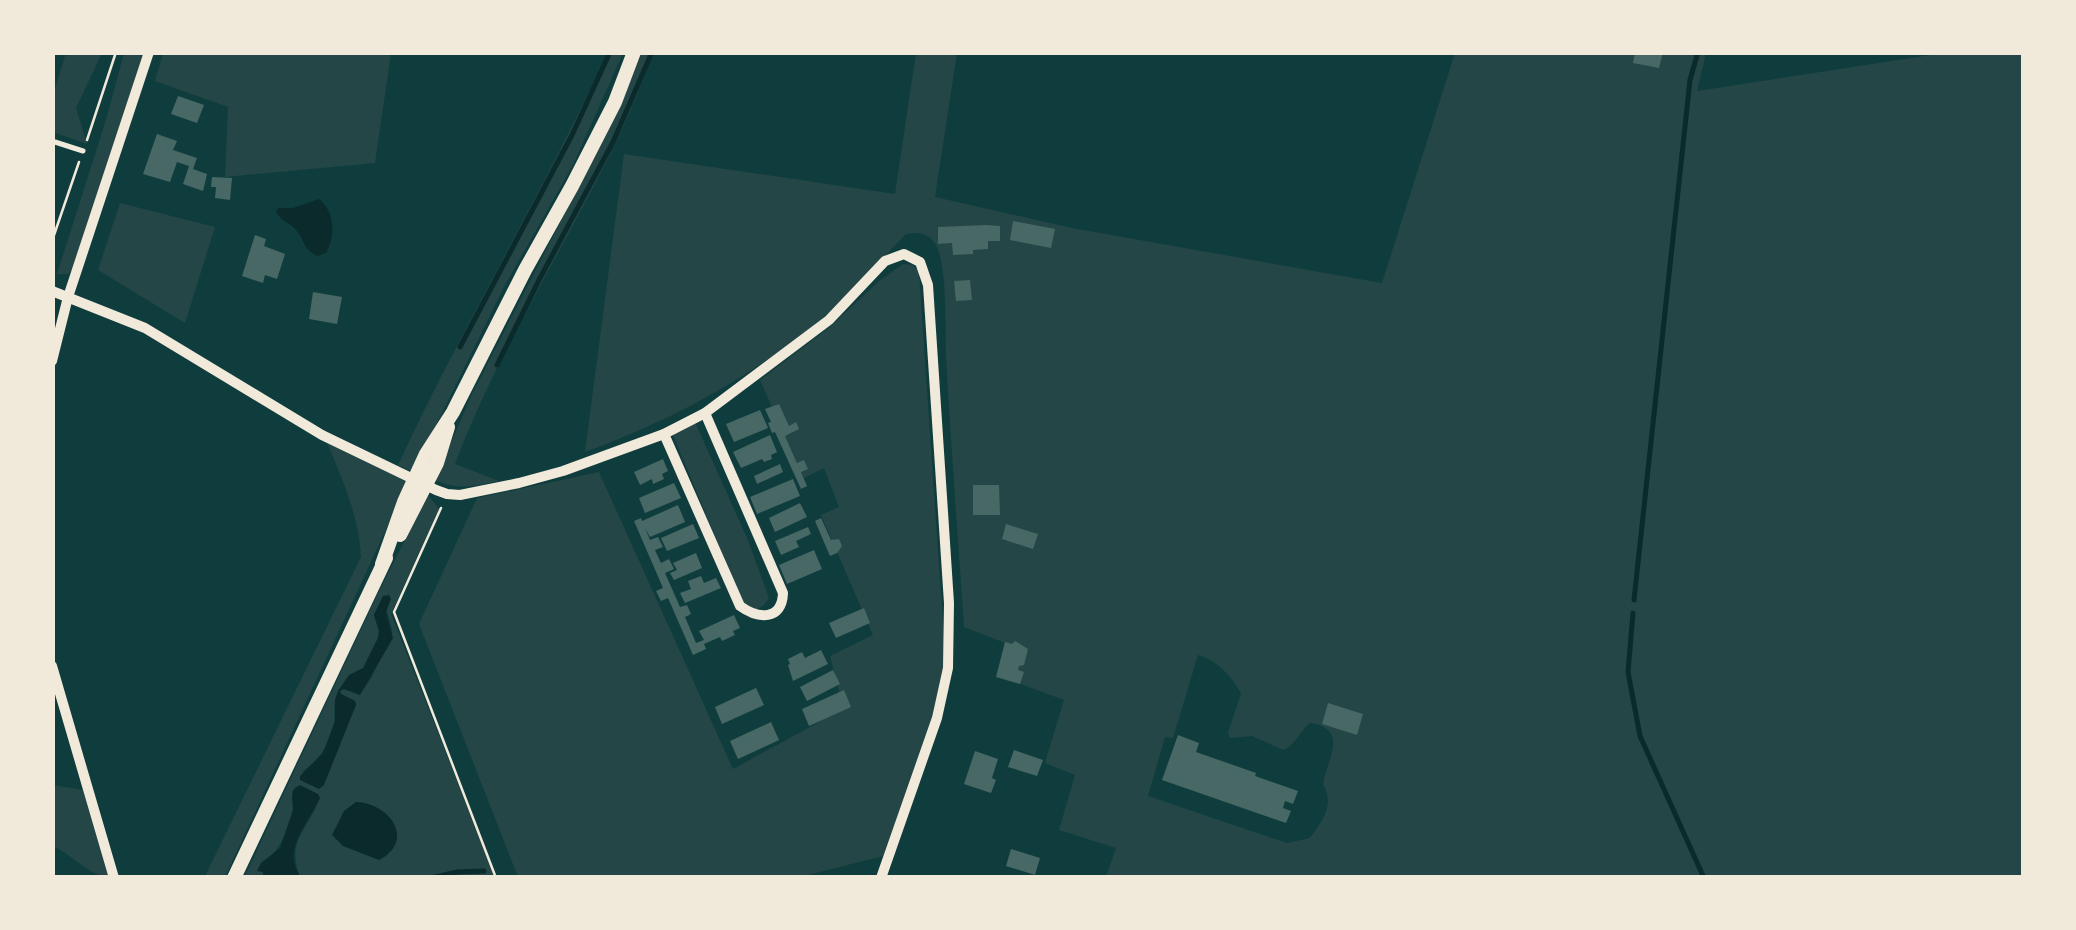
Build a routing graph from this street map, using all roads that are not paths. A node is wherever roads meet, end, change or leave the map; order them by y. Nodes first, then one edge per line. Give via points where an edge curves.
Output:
1 (149, 52) edge
2 (634, 52) edge
3 (55, 142) dead end
4 (83, 151) dead end
5 (52, 291) edge
6 (68, 297) junction
7 (52, 361) edge
8 (705, 413) junction
9 (664, 434) junction
10 (421, 482) junction
11 (52, 666) edge
12 (114, 878) edge
13 (234, 878) edge
14 (881, 878) edge

1 - 6 street
2 - 10 main road via 615,102 426,454
3 - 4 lane
5 - 6 street
6 - 7 street
6 - 10 street via 145,328 322,435
8 - 9 street
8 - 9 street via 783,593 776,612 761,616 740,606
8 - 14 street via 829,320 885,262 904,254 920,262 928,285 948,668
9 - 10 street via 562,471 460,495
10 - 13 main road
11 - 12 street

